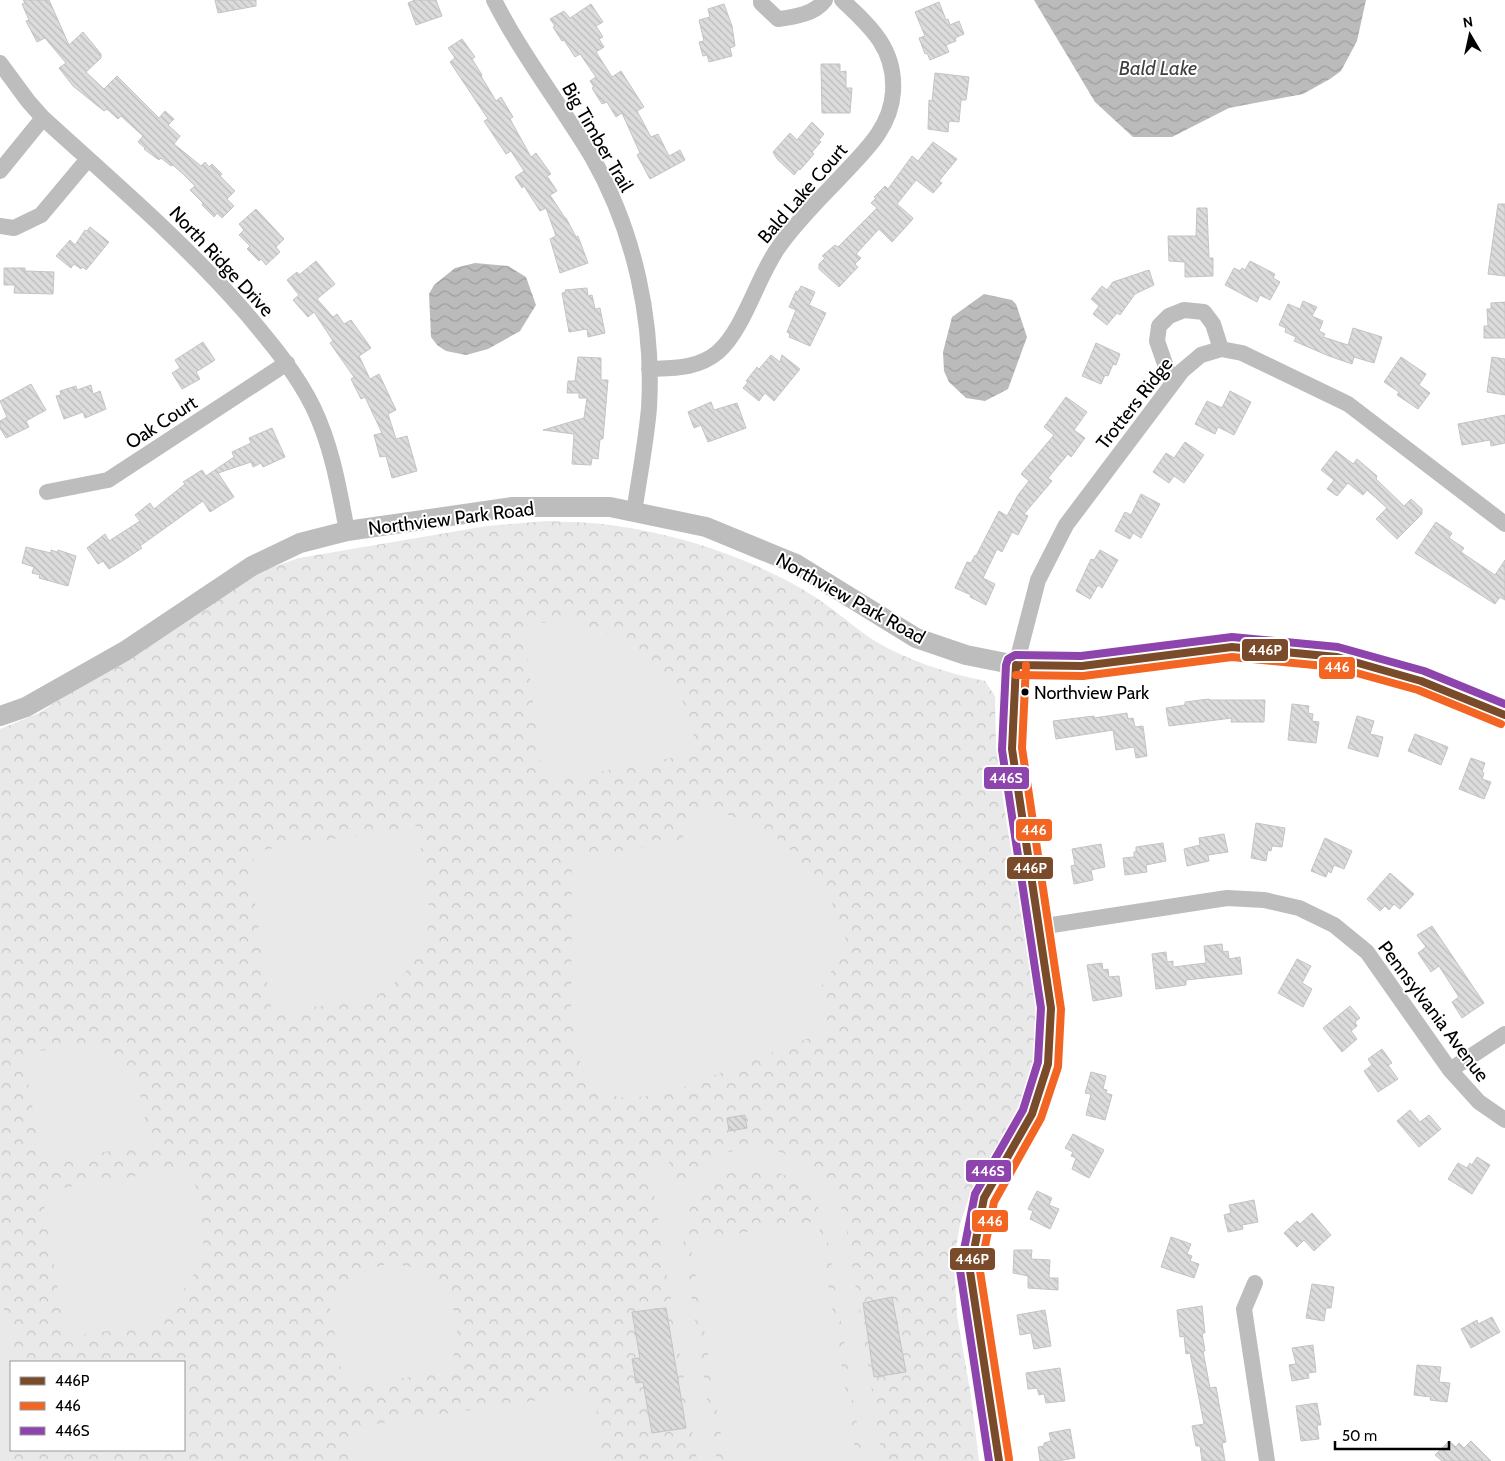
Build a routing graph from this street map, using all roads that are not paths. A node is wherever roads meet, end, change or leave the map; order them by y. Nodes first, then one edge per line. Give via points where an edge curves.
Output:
1 (494, 0) edge
2 (761, 0) edge
3 (825, 0) edge
4 (842, 0) edge
5 (0, 63) edge
6 (42, 118) junction
7 (88, 159) junction
8 (0, 171) edge
9 (0, 226) edge
10 (1221, 349) junction
11 (287, 363) junction
12 (649, 369) junction
13 (1172, 384) junction
14 (47, 492) dead end
15 (634, 513) junction
16 (1502, 517) edge
17 (347, 531) junction
18 (1016, 665) junction
19 (1505, 715) edge
20 (0, 716) edge
21 (1039, 928) junction
22 (1505, 1034) edge
23 (1450, 1070) junction
24 (1505, 1120) edge
25 (1254, 1283) dead end
26 (999, 1461) edge
27 (1267, 1461) edge

1 - 12 street, Big Timber Trail via 607,187 638,276
2 - 3 street via 778,19 797,17
4 - 12 street, Bald Lake Court via 871,28 889,58 894,91 885,124 778,248 725,345 710,358 693,366
5 - 6 street, North Ridge Drive
6 - 7 street, North Ridge Drive
6 - 8 street
7 - 9 street via 40,215 14,228
7 - 11 street, North Ridge Drive via 182,244
10 - 13 street, Trotters Ridge via 1200,355
10 - 13 street via 1213,324 1204,312 1184,310 1169,316 1159,326 1157,341
10 - 16 street via 1242,353 1348,404
11 - 14 street, Oak Court via 108,480
11 - 17 street, North Ridge Drive via 313,408 329,447
12 - 15 street, Big Timber Trail via 647,428
13 - 18 street, Trotters Ridge via 1066,525 1038,580
15 - 17 street, Northview Park Road via 610,507 512,507
15 - 18 street, Northview Park Road via 706,527 796,564 916,638 966,655
17 - 20 street, Northview Park Road via 300,543 252,566 125,651 26,707
18 - 19 street, Northview Park Road via 1082,666 1232,647 1337,657 1421,681
18 - 21 street via 1012,749
21 - 23 street, Pennsylvania Avenue via 1227,898 1264,900 1299,908 1334,925 1367,952
21 - 26 street via 1051,1008 1048,1064 1032,1114 984,1198 970,1271
22 - 23 street
23 - 24 street, Pennsylvania Avenue via 1479,1102
25 - 27 street via 1244,1309

